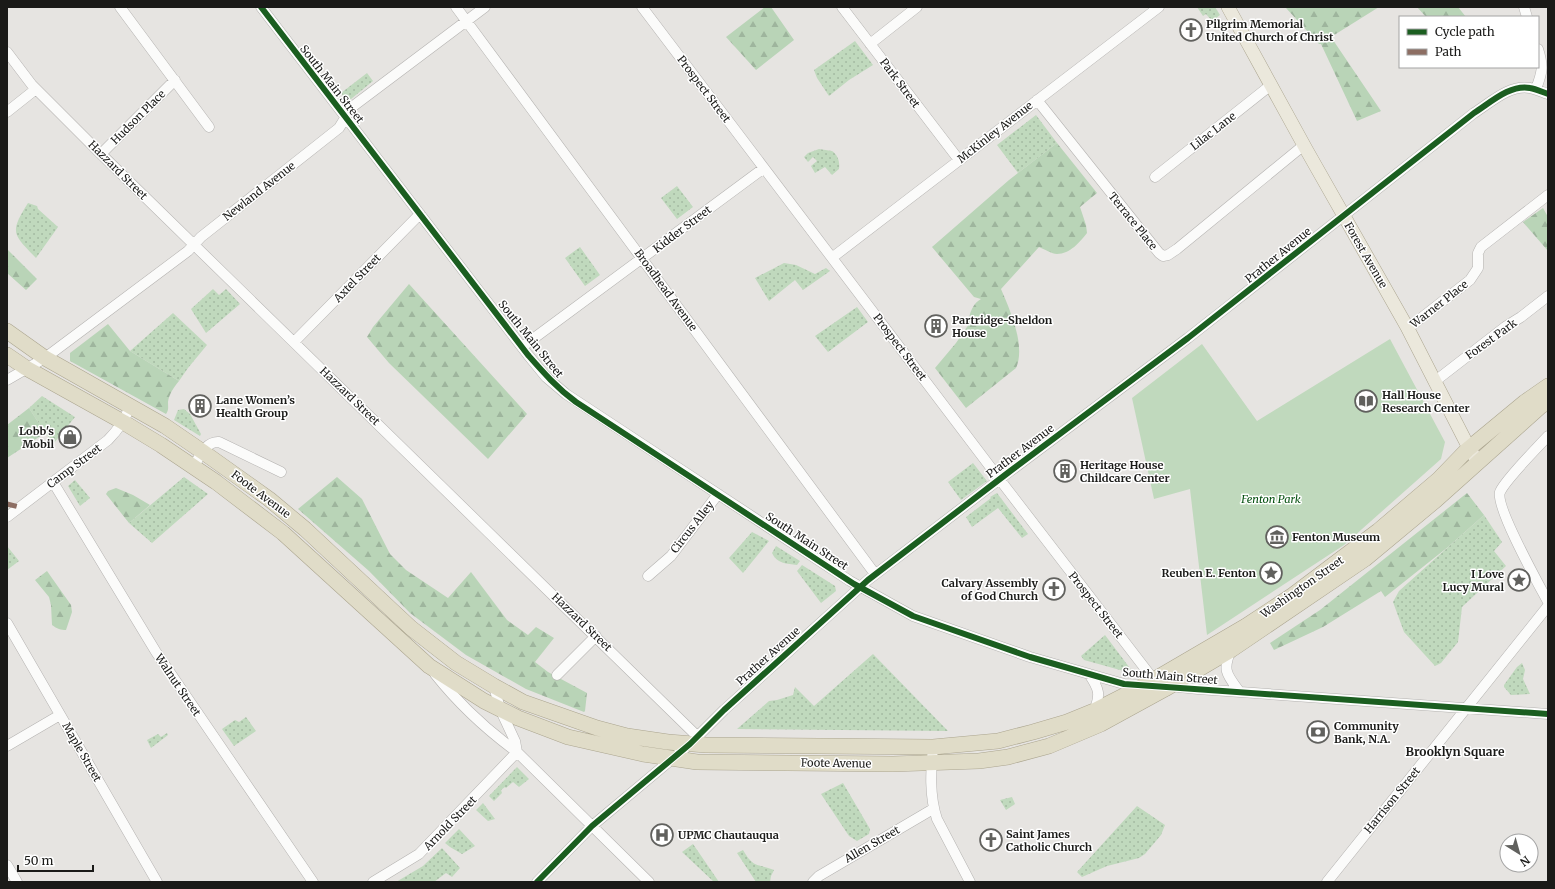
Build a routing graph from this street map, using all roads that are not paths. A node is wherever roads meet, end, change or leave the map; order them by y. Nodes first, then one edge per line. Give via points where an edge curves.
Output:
1 (120, 7) edge
2 (261, 7) edge
3 (456, 7) edge
4 (485, 7) edge
5 (842, 7) edge
6 (917, 7) edge
7 (1159, 7) edge
8 (1228, 7) edge
9 (647, 9) edge
10 (466, 21) junction
11 (870, 44) junction
12 (7, 52) edge
13 (1539, 53) edge
14 (175, 80) junction
15 (1271, 85) junction
16 (36, 89) junction
17 (1536, 90) junction
18 (1548, 94) edge
19 (1037, 100) junction
20 (7, 112) edge
21 (346, 118) junction
22 (209, 127) dead end
23 (1304, 145) junction
24 (101, 154) junction
25 (958, 160) junction
26 (764, 168) junction
27 (1154, 177) dead end
28 (1548, 194) edge
29 (420, 214) junction
30 (1343, 215) junction
31 (194, 245) junction
32 (833, 257) junction
33 (643, 258) junction
34 (1548, 296) edge
35 (1407, 329) junction
36 (7, 331) edge
37 (294, 342) junction
38 (522, 347) junction
39 (7, 355) edge
40 (45, 358) junction
41 (26, 368) junction
42 (7, 380) edge
43 (1434, 382) junction
44 (1548, 386) edge
45 (1548, 402) edge
46 (130, 406) junction
47 (123, 422) junction
48 (1548, 436) edge
49 (1468, 448) junction
50 (203, 452) junction
51 (1478, 462) junction
52 (194, 466) junction
53 (281, 472) dead end
54 (1000, 479) junction
55 (53, 482) junction
56 (718, 494) junction
57 (7, 516) edge
58 (875, 574) junction
59 (648, 576) dead end
60 (860, 587) junction
61 (1548, 602) edge
62 (1548, 606) edge
63 (7, 623) edge
64 (596, 636) junction
65 (1231, 650) junction
66 (429, 666) junction
67 (1089, 674) junction
68 (557, 675) dead end
69 (1159, 685) junction
70 (494, 686) junction
71 (1239, 691) junction
72 (1466, 708) junction
73 (500, 709) junction
74 (1094, 711) junction
75 (1548, 714) edge
76 (60, 715) junction
77 (693, 740) junction
78 (7, 746) edge
79 (933, 747) junction
80 (517, 752) junction
81 (674, 758) junction
82 (931, 763) junction
83 (934, 809) junction
84 (592, 826) junction
85 (7, 865) edge
86 (377, 881) edge
87 (17, 882) edge
88 (157, 882) edge
89 (313, 882) edge
90 (537, 882) edge
91 (649, 882) edge
92 (812, 882) edge
93 (970, 882) edge
94 (1327, 882) edge

1 - 14 street
2 - 21 street, South Main Street
3 - 10 street, Broadhead Avenue
4 - 10 street, Newland Avenue
5 - 11 street, Park Street
6 - 11 street
7 - 19 street, McKinley Avenue
8 - 15 main road, Forest Avenue
9 - 26 street, Prospect Street
10 - 21 street, Newland Avenue via 352,107
10 - 33 street, Broadhead Avenue
11 - 25 street, Park Street
12 - 16 street, Hazzard Street
13 - 17 street via 1542,70
14 - 22 street
14 - 24 street, Hudson Place
15 - 23 main road, Forest Avenue
15 - 27 street, Lilac Lane
16 - 20 street
16 - 24 street, Hazzard Street
17 - 18 street, Prather Avenue
17 - 30 street, Prather Avenue via 1521,87 1512,90 1474,113
19 - 23 street, Terrace Place via 1163,256 1177,249
19 - 25 street, McKinley Avenue
21 - 29 street, South Main Street
21 - 31 street, Newland Avenue via 339,128
23 - 30 main road, Forest Avenue
24 - 31 street, Hazzard Street
25 - 32 street, McKinley Avenue
26 - 32 street, Prospect Street
26 - 33 street, Kidder Street
28 - 35 street, Warner Place via 1481,248 1478,253 1478,268 1470,280
29 - 37 street, Axtel Street
29 - 38 street, South Main Street
30 - 35 main road, Forest Avenue
30 - 54 street, Prather Avenue via 1188,338
31 - 37 street, Hazzard Street
31 - 40 street, Newland Avenue
32 - 54 street, Prospect Street
33 - 38 street, Kidder Street
33 - 58 street, Broadhead Avenue
34 - 43 street, Forest Park via 1521,317 1504,326
35 - 43 main road, Forest Avenue
36 - 40 highway, Foote Avenue
37 - 64 street, Hazzard Street
38 - 56 street, South Main Street via 546,376 566,394
39 - 41 highway, Foote Avenue
40 - 41 street, Newland Avenue
40 - 46 highway, Foote Avenue
41 - 42 street, Newland Avenue
41 - 47 highway, Foote Avenue
43 - 49 main road, Forest Avenue
44 - 49 highway, Washington Street
45 - 51 highway, Washington Street
46 - 47 street, Camp Street
46 - 50 highway, Foote Avenue
47 - 52 highway, Foote Avenue
47 - 55 street, Camp Street via 108,440
48 - 61 street via 1500,492 1499,500 1513,534
49 - 51 main road, Forest Avenue
49 - 69 highway, Washington Street via 1440,479 1378,531 1293,595
50 - 52 street
50 - 53 street via 212,442 219,442
50 - 70 highway, Foote Avenue via 269,499 305,529 411,628 456,663
51 - 65 highway, Washington Street via 1365,559
52 - 66 highway, Foote Avenue via 283,533
54 - 58 street, Prather Avenue
54 - 69 street, Prospect Street
55 - 57 street, Camp Street
55 - 89 street, Walnut Street via 156,652
56 - 59 street, Circus Alley via 671,556
56 - 60 street, South Main Street
58 - 60 street, Prather Avenue
60 - 67 street, South Main Street via 913,616 939,626
60 - 77 street, Prather Avenue
62 - 72 street, Harrison Street
63 - 76 street, Maple Street
64 - 68 street
64 - 77 street, Hazzard Street
65 - 69 highway, Washington Street
65 - 71 street via 1226,662 1227,672
66 - 73 highway, Foote Avenue
66 - 80 street, Foote Avenue via 447,689
67 - 69 street, South Main Street via 1124,684
67 - 74 street via 1097,685 1099,694
69 - 71 street, South Main Street via 1198,690
69 - 74 highway, Foote Avenue
69 - 82 highway, Foote Avenue via 1101,724 1049,746 1008,757
70 - 73 street, Foote Avenue
70 - 77 highway, Foote Avenue via 523,702 597,728 627,736 668,742
71 - 72 street, South Main Street
72 - 75 street, South Main Street
72 - 94 street, Harrison Street
73 - 80 street, Foote Avenue via 515,741
73 - 81 highway, Foote Avenue via 568,737 643,754
74 - 79 highway, Foote Avenue via 1067,722 998,741
76 - 78 street
76 - 88 street, Maple Street
77 - 79 highway, Foote Avenue via 706,745
77 - 81 street, Prather Avenue
79 - 82 street
80 - 84 street, Foote Avenue
80 - 86 street, Arnold Street via 419,854
81 - 82 highway, Foote Avenue via 697,762
81 - 84 street, Prather Avenue
82 - 83 street
83 - 92 street, Allen Street
83 - 93 street
84 - 90 street, Prather Avenue
84 - 91 street, Foote Avenue
85 - 87 street

